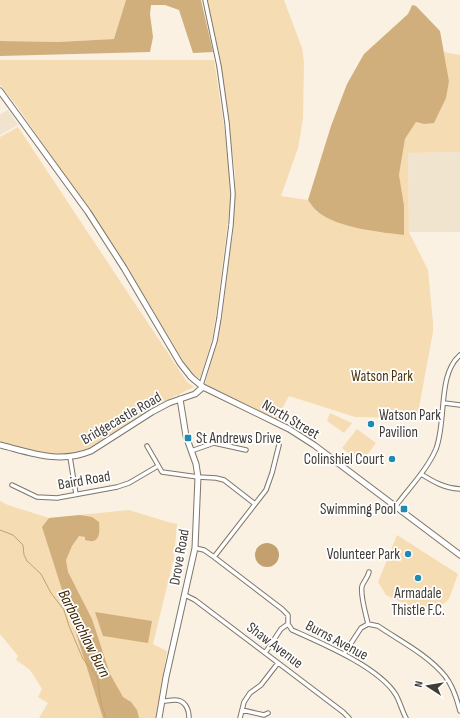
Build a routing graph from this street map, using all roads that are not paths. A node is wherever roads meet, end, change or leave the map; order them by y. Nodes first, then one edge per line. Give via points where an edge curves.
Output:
1 (205, 0) edge
2 (0, 91) edge
3 (460, 355) edge
4 (202, 386) junction
5 (180, 400) junction
6 (444, 403) junction
7 (460, 405) edge
8 (0, 445) edge
9 (279, 445) dead end
10 (147, 446) dead end
11 (246, 450) dead end
12 (191, 451) junction
13 (70, 457) junction
14 (158, 466) junction
15 (420, 474) junction
16 (198, 477) junction
17 (12, 485) dead end
18 (460, 489) edge
19 (76, 494) junction
20 (255, 504) junction
21 (395, 507) junction
22 (195, 548) junction
23 (460, 555) edge
24 (214, 556) junction
25 (370, 572) dead end
26 (185, 595) junction
27 (288, 624) junction
28 (368, 624) junction
29 (265, 652) junction
30 (344, 654) junction
31 (278, 663) junction
32 (162, 701) junction
33 (242, 710) junction
34 (460, 711) edge
35 (268, 712) dead end
36 (159, 718) edge
37 (189, 718) edge
38 (240, 718) edge
39 (349, 718) edge
40 (406, 718) edge

1 - 4 street via 219,66 233,194 219,318
2 - 4 main road, North Street via 92,218 180,363
3 - 6 street via 451,365 447,375
4 - 5 main road, Bridgecastle Road via 195,394
4 - 21 main road, North Street via 291,430
5 - 12 main road, Drove Road
5 - 13 main road, Bridgecastle Road via 152,412 91,451
6 - 7 street
6 - 15 street via 438,443 432,459
8 - 13 main road, Bridgecastle Road via 46,457
9 - 20 street via 266,490
10 - 14 street
11 - 12 street via 214,443
12 - 16 main road, Drove Road
13 - 19 street
14 - 16 street via 162,472
14 - 19 street, Baird Road via 129,483
15 - 18 street via 442,486
15 - 21 street
16 - 20 street via 224,480
16 - 22 main road, Drove Road
17 - 19 street, Baird Road via 37,497 57,498
20 - 24 street
21 - 23 main road, North Street
22 - 24 street, Burns Avenue
22 - 26 main road, Drove Road
24 - 27 street, Burns Avenue via 282,609 288,615
25 - 28 street via 362,585
26 - 29 street, Shaw Avenue
26 - 32 main road, Drove Road
27 - 29 street
27 - 30 street, Burns Avenue via 292,630
28 - 30 street via 361,628
28 - 34 street via 378,626 430,661 446,677
29 - 31 street, Shaw Avenue
30 - 40 street, Burns Avenue via 379,678 395,694
31 - 33 street via 262,685 250,693
31 - 39 street, Shaw Avenue
32 - 36 main road, Drove Road
32 - 37 street via 180,701 186,705
33 - 35 street via 264,715
33 - 38 street

